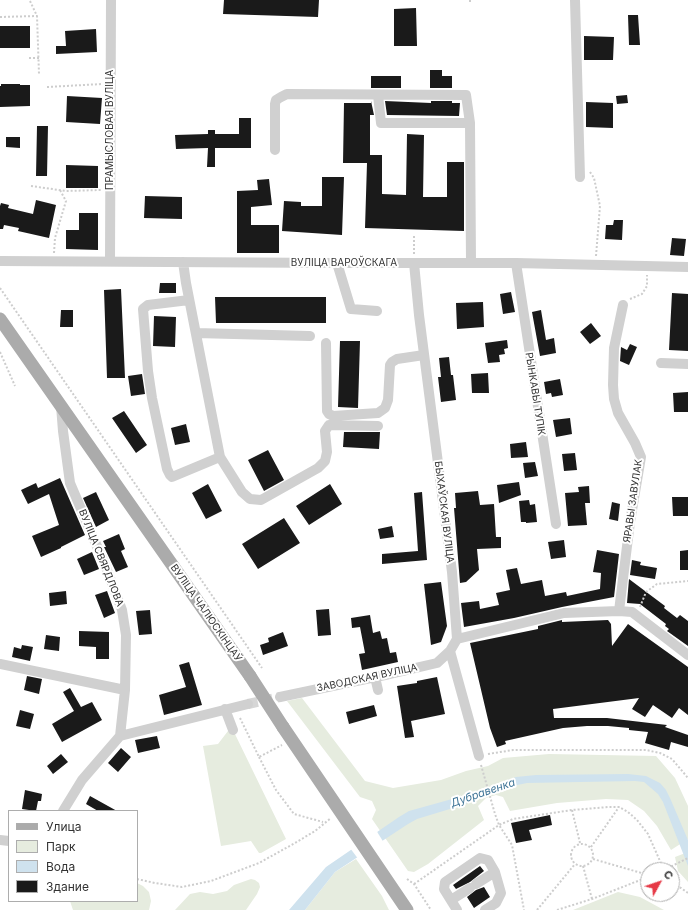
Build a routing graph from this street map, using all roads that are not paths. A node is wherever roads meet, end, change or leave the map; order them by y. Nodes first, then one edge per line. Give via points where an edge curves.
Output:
1 (111, 0) edge
2 (575, 0) edge
3 (378, 95) junction
4 (470, 123) junction
5 (275, 150) dead end
6 (580, 177) dead end
7 (414, 259) junction
8 (0, 261) edge
9 (110, 261) junction
10 (184, 262) junction
11 (337, 263) junction
12 (471, 263) junction
13 (516, 263) junction
14 (688, 267) edge
15 (189, 300) junction
16 (622, 305) road end
17 (377, 311) dead end
18 (0, 319) edge
19 (196, 333) junction
20 (310, 336) dead end
21 (326, 343) dead end
22 (424, 355) junction
23 (661, 363) dead end
24 (688, 364) edge
25 (61, 406) junction
26 (378, 426) dead end
27 (220, 457) junction
28 (556, 524) dead end
29 (618, 610) junction
30 (457, 639) junction
31 (450, 651) junction
32 (688, 655) edge
33 (0, 664) edge
34 (375, 677) junction
35 (125, 690) junction
36 (378, 690) dead end
37 (280, 697) tunnel mouth
38 (248, 704) tunnel mouth
39 (230, 708) junction
40 (233, 730) dead end
41 (120, 736) junction
42 (479, 756) road end
43 (64, 810) edge
44 (494, 872) junction
45 (451, 900) junction
46 (407, 910) edge
47 (457, 910) edge
48 (486, 910) edge

1 - 9 street, ПРАМЫСЛОВАЯ ВУЛІЦА
2 - 6 street
3 - 4 street via 381,122
3 - 4 street via 466,95
3 - 5 street via 287,94 281,97 275,104
4 - 12 street
7 - 11 street, ВУЛІЦА ВАРОЎСКАГА
7 - 12 street, ВУЛІЦА ВАРОЎСКАГА
7 - 22 street, БЫХАЎСКАЯ ВУЛІЦА
8 - 9 street, ВУЛІЦА ВАРОЎСКАГА
9 - 10 street, ВУЛІЦА ВАРОЎСКАГА
10 - 11 street, ВУЛІЦА ВАРОЎСКАГА
10 - 15 street
11 - 17 street via 351,309
12 - 13 street, ВУЛІЦА ВАРОЎСКАГА
13 - 14 street, ВУЛІЦА ВАРОЎСКАГА
13 - 28 street, РЫНКАВЫ ТУПІК
15 - 19 street
15 - 27 street via 148,305 143,308 152,398 170,476
16 - 29 street, ЯРАВЫ ЗАВУЛАК via 614,348 614,399 618,413 641,457
18 - 25 main road, ВУЛІЦА ЧАЛЮСКІНЦАЎ
19 - 20 street
19 - 27 street
21 - 22 street via 327,411 333,416 378,413 385,408 388,400 392,362
22 - 30 street, БЫХАЎСКАЯ ВУЛІЦА via 452,572
23 - 24 street
25 - 35 street, ВУЛІЦА СВЯРДЛОВА via 70,483 122,610 126,635
25 - 46 main road, ВУЛІЦА ЧАЛЮСКІНЦАЎ, bridge via 250,676 337,816
26 - 27 street via 329,425 324,431 327,452 325,461 318,468 261,500 250,499 242,492
29 - 30 street via 564,613
29 - 32 street via 632,612
30 - 31 street
31 - 34 street, ЗАВОДСКАЯ ВУЛІЦА via 437,663
31 - 42 street
33 - 35 street
34 - 36 street
34 - 37 street, ЗАВОДСКАЯ ВУЛІЦА
35 - 41 street, ВУЛІЦА СВЯРДЛОВА
38 - 39 street
39 - 40 street
39 - 41 street
41 - 43 street via 82,780
44 - 45 street
44 - 45 street via 488,860 480,858 445,882 444,889
44 - 48 street via 501,894 496,903
45 - 47 street

